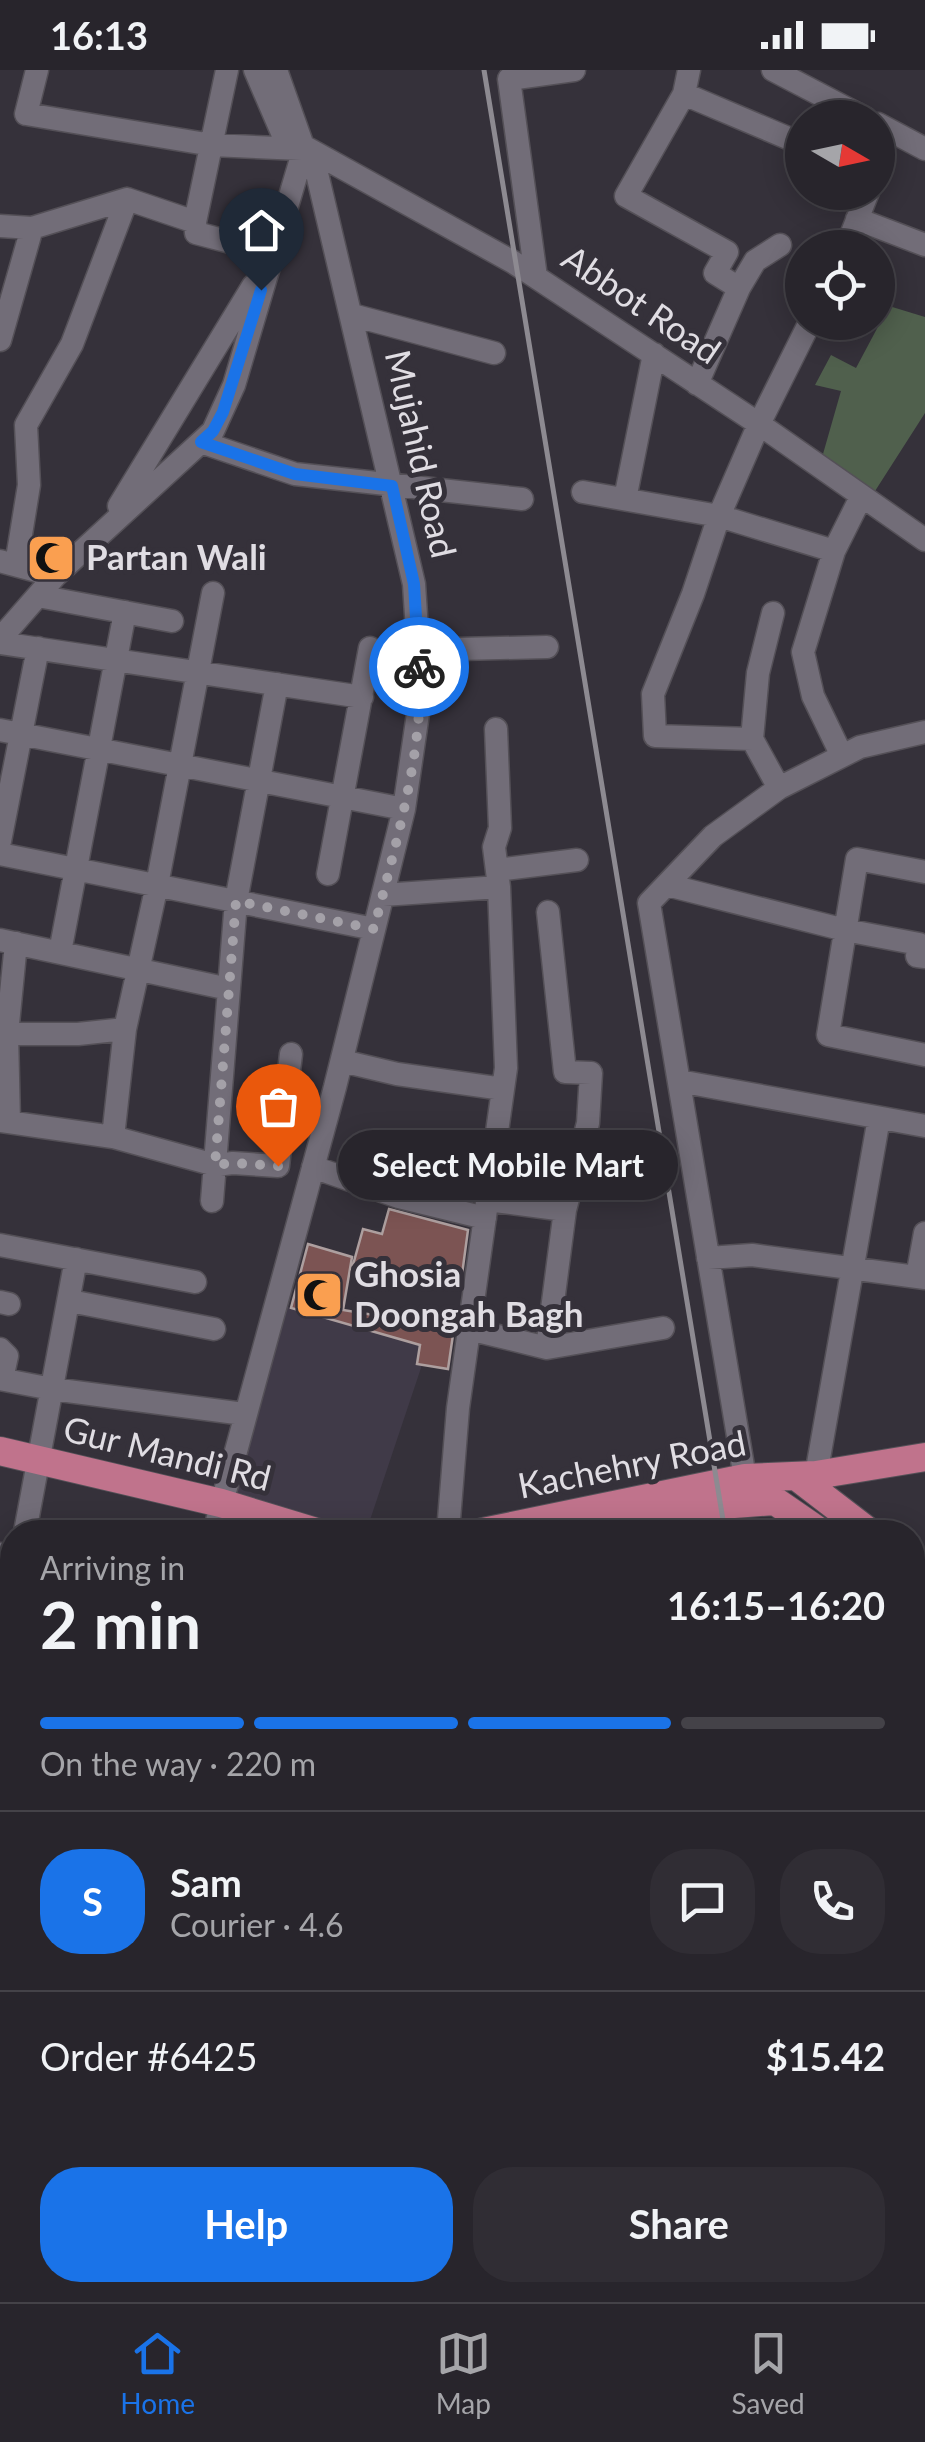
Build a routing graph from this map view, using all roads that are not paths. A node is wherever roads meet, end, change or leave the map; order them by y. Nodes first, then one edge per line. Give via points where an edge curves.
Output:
1 (37, 70) edge
2 (228, 70) edge
3 (254, 70) edge
4 (574, 70) edge
5 (689, 70) edge
6 (773, 70) edge
7 (277, 71) edge
8 (684, 94) junction
9 (830, 100) edge
10 (895, 133) edge
11 (785, 137) edge
12 (212, 146) junction
13 (304, 149) junction
14 (925, 150) edge
15 (127, 198) junction
16 (861, 210) edge
17 (857, 220) junction
18 (195, 222) junction
19 (0, 226) edge
20 (32, 228) junction
21 (853, 230) edge
22 (780, 245) dead end
23 (925, 245) edge
24 (271, 255) junction
25 (536, 276) junction
26 (739, 288) junction
27 (352, 315) junction
28 (0, 340) edge
29 (801, 340) edge
30 (494, 353) dead end
31 (654, 354) junction
32 (697, 384) junction
33 (759, 424) junction
34 (201, 442) junction
35 (392, 486) junction
36 (582, 492) dead end
37 (860, 497) junction
38 (522, 499) dead end
39 (625, 499) junction
40 (719, 516) junction
41 (103, 532) junction
42 (923, 535) edge
43 (834, 551) junction
44 (8, 563) edge
45 (55, 576) junction
46 (214, 593) dead end
47 (38, 596) junction
48 (125, 612) junction
49 (773, 613) dead end
50 (172, 621) dead end
51 (0, 641) edge
52 (548, 646) dead end
53 (38, 648) junction
54 (370, 648) dead end
55 (418, 650) junction
56 (115, 660) junction
57 (198, 672) junction
58 (276, 684) junction
59 (362, 698) junction
60 (496, 728) dead end
61 (10, 731) edge
62 (925, 732) edge
63 (752, 738) junction
64 (99, 748) junction
65 (842, 756) junction
66 (182, 764) junction
67 (260, 780) junction
68 (779, 788) junction
69 (344, 797) junction
70 (404, 808) junction
71 (0, 841) edge
72 (0, 854) edge
73 (576, 860) dead end
74 (76, 869) junction
75 (925, 872) edge
76 (328, 874) dead end
77 (498, 878) junction
78 (667, 884) junction
79 (157, 885) junction
80 (382, 895) junction
81 (236, 901) junction
82 (548, 912) dead end
83 (374, 929) junction
84 (845, 930) junction
85 (8, 941) edge
86 (60, 952) junction
87 (925, 957) edge
88 (138, 968) junction
89 (229, 989) junction
90 (124, 1029) junction
91 (7, 1034) junction
92 (291, 1054) dead end
93 (925, 1055) edge
94 (342, 1061) junction
95 (679, 1081) junction
96 (4, 1082) edge
97 (502, 1088) junction
98 (878, 1118) junction
99 (5, 1121) edge
100 (925, 1126) edge
101 (113, 1137) junction
102 (215, 1165) junction
103 (313, 1167) junction
104 (212, 1201) dead end
105 (486, 1209) junction
106 (565, 1210) junction
107 (925, 1232) edge
108 (0, 1244) edge
109 (708, 1258) junction
110 (76, 1259) junction
111 (854, 1268) junction
112 (921, 1277) edge
113 (195, 1282) dead end
114 (70, 1300) junction
115 (663, 1328) dead end
116 (214, 1329) dead end
117 (469, 1329) junction
118 (547, 1348) junction
119 (0, 1349) edge
120 (1, 1379) edge
121 (52, 1389) junction
122 (244, 1414) junction
123 (0, 1451) edge
124 (925, 1458) edge
125 (40, 1460) junction
126 (806, 1475) junction
127 (730, 1481) junction
128 (221, 1503) junction
129 (28, 1520) edge
130 (217, 1520) edge
131 (277, 1520) edge
132 (449, 1520) edge
133 (541, 1520) edge
134 (646, 1520) edge
135 (803, 1520) edge
136 (856, 1520) edge

1 - 12 street via 26,114
2 - 12 street
3 - 13 street via 283,136
4 - 25 street via 509,79
5 - 8 street
6 - 9 street
7 - 13 street, Mujahid Road
8 - 11 street
8 - 26 street via 626,196 727,252 714,273
10 - 14 street
12 - 13 street
12 - 18 street
13 - 24 street
13 - 25 street, Abbot Road
13 - 27 street, Mujahid Road via 315,166
15 - 18 street
15 - 20 street
15 - 44 street via 72,344 26,425 29,485
16 - 17 street
17 - 21 street
17 - 23 street
18 - 24 street via 196,232
19 - 20 street
20 - 28 street
22 - 26 street via 756,262
24 - 34 street via 234,385
24 - 41 street
25 - 31 street, Abbot Road
26 - 32 street
27 - 30 street
27 - 35 street, Mujahid Road
29 - 33 street
31 - 32 street, Abbot Road
31 - 39 street
32 - 33 street, Abbot Road
33 - 37 street, Abbot Road
33 - 40 street
34 - 35 street via 295,474
34 - 41 street
35 - 38 street
35 - 55 street, Mujahid Road via 414,584
36 - 39 street
37 - 42 street, Abbot Road
37 - 43 street
39 - 40 street
40 - 43 street
40 - 63 street via 653,694 655,736
41 - 45 street
43 - 65 street via 803,652 813,696
44 - 45 street
45 - 47 street
46 - 57 street
47 - 48 street
47 - 51 street
48 - 50 street
48 - 56 street
49 - 63 street
51 - 53 street
52 - 55 street
53 - 56 street
53 - 61 street
54 - 59 street
55 - 70 street, Mujahid Road via 421,693
56 - 57 street
56 - 64 street
57 - 58 street
57 - 66 street
58 - 59 street
58 - 67 street
59 - 69 street
60 - 77 street
61 - 64 street
61 - 71 street
62 - 65 street
63 - 68 street
64 - 66 street
64 - 74 street
65 - 68 street
66 - 67 street
66 - 79 street
67 - 69 street
67 - 81 street
68 - 78 street via 714,836
69 - 70 street
69 - 76 street
70 - 80 street, Mujahid Road
72 - 74 street
73 - 77 street
74 - 79 street
74 - 86 street
75 - 84 street via 857,859
77 - 80 street
77 - 97 street
78 - 84 street
78 - 95 street via 650,902
79 - 81 street
79 - 88 street
80 - 83 street, Mujahid Road
81 - 83 street
81 - 89 street
82 - 106 street via 565,1072 590,1074 588,1123
83 - 94 street, Mujahid Road
84 - 87 street via 919,944 917,956
84 - 93 street via 828,1035
85 - 86 street
85 - 91 street
86 - 88 street
88 - 89 street
88 - 90 street
89 - 102 street
90 - 91 street
90 - 101 street
91 - 96 street
92 - 102 street via 278,1166
94 - 97 street
94 - 103 street, Mujahid Road
95 - 98 street
95 - 109 street
96 - 99 street
97 - 105 street
98 - 100 street
98 - 111 street
99 - 101 street
101 - 102 street
102 - 104 street
103 - 105 street via 399,1197
103 - 122 street, Mujahid Road
105 - 106 street
105 - 117 street
106 - 118 street
107 - 112 street
108 - 110 street
109 - 111 street via 752,1255
109 - 127 street
110 - 113 street
110 - 114 street
111 - 112 street
111 - 126 street
114 - 116 street
114 - 121 street
115 - 118 street
117 - 118 street
117 - 132 street
119 - 120 street via 7,1356
120 - 121 street
121 - 122 street
121 - 125 street
122 - 128 street, Mujahid Road
123 - 125 main road, Gur Mandi Rd
124 - 126 main road, Kachehry Road
125 - 128 main road, Gur Mandi Rd
125 - 129 street
126 - 127 main road, Kachehry Road
126 - 136 main road
127 - 133 main road, Kachehry Road
128 - 130 street, Mujahid Road
128 - 131 main road, Gur Mandi Rd
134 - 135 main road, Kachehry Road via 775,1500

